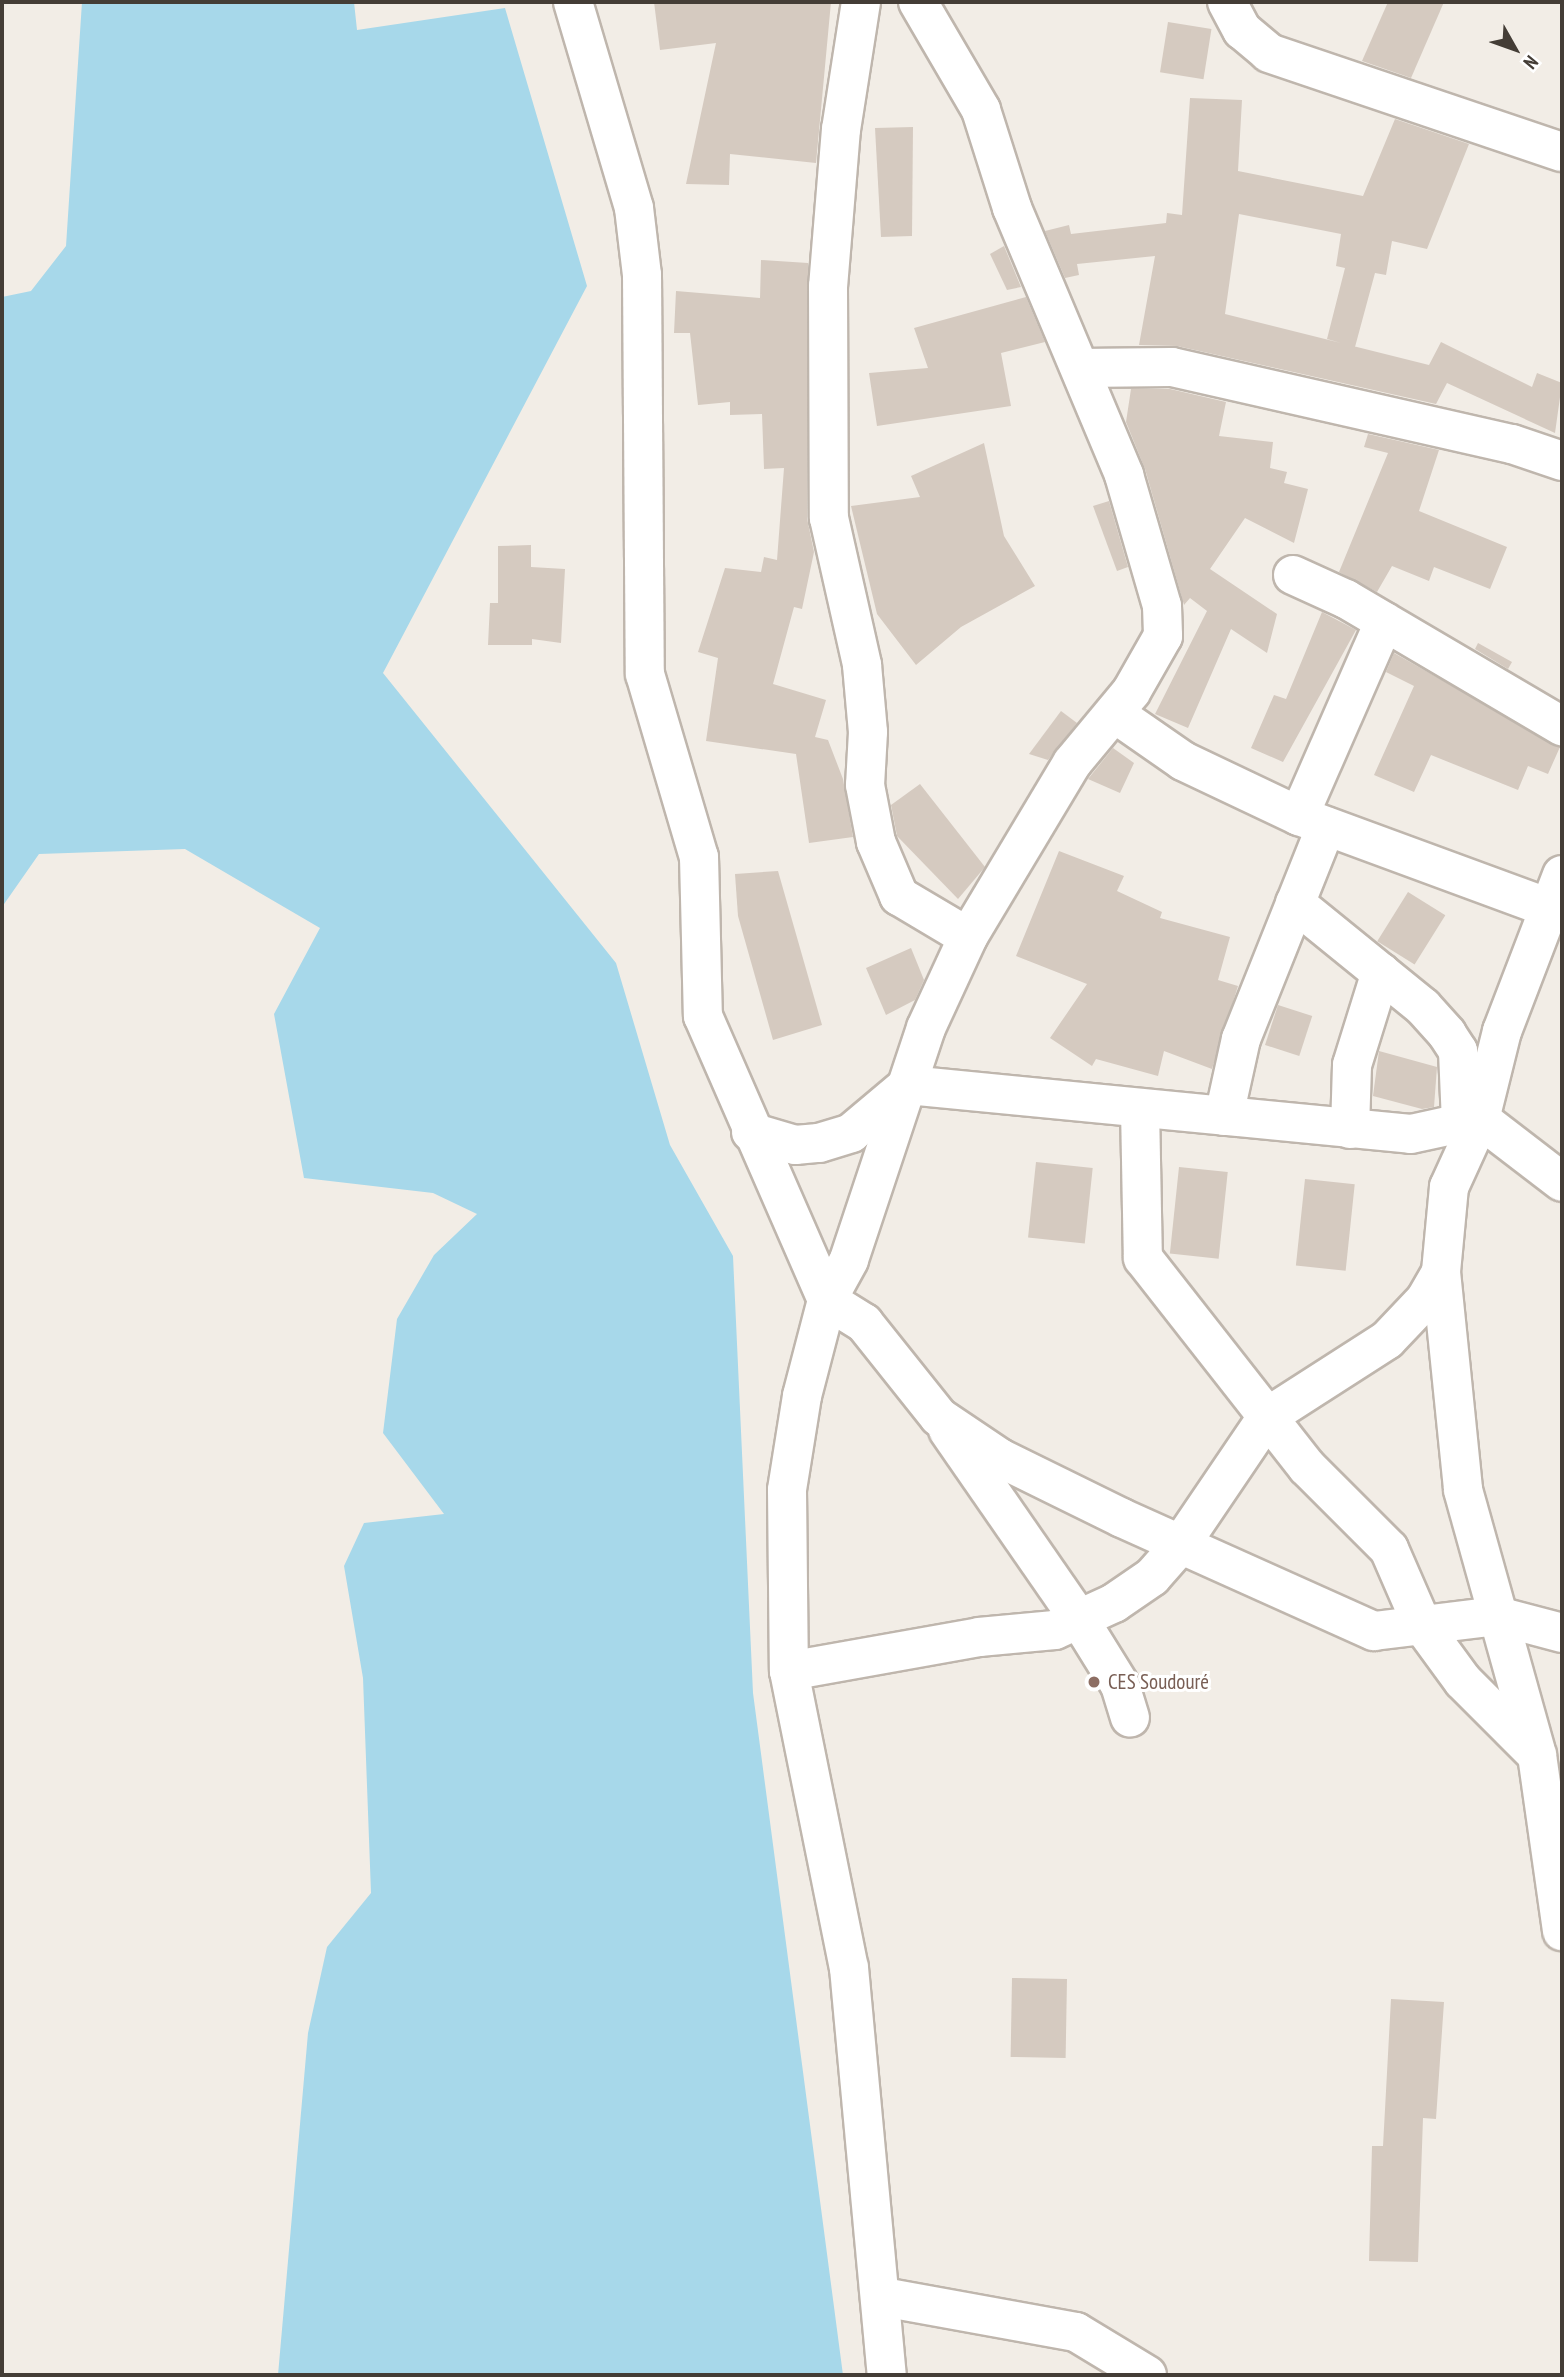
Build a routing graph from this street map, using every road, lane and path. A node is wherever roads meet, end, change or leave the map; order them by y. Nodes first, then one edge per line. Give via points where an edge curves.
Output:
1 (573, 2) edge
2 (861, 2) edge
3 (918, 2) edge
4 (1227, 2) edge
5 (1562, 152) edge
6 (1080, 368) junction
7 (1562, 461) edge
8 (1293, 575) dead end
9 (1384, 622) junction
10 (1114, 713) junction
11 (1562, 726) edge
12 (1312, 821) junction
13 (1556, 891) edge
14 (1295, 903) junction
15 (968, 937) junction
16 (1381, 972) junction
17 (908, 1085) junction
18 (1140, 1108) junction
19 (1224, 1116) junction
20 (1471, 1121) junction
21 (1350, 1129) junction
22 (751, 1132) junction
23 (1562, 1182) edge
24 (1441, 1272) junction
25 (827, 1300) junction
26 (939, 1417) junction
27 (1267, 1417) junction
28 (1181, 1544) junction
29 (1498, 1616) junction
30 (1079, 1619) junction
31 (1422, 1625) junction
32 (1562, 1633) edge
33 (789, 1671) junction
34 (1130, 1717) dead end
35 (1537, 1755) junction
36 (1562, 1931) edge
37 (883, 2297) junction
38 (887, 2375) edge
39 (1147, 2375) edge

1 - 22 street via 634,208 642,275 645,674 699,857 703,1016
2 - 15 street via 841,129 828,286 829,518 862,665 868,732 865,785 876,842 899,896
3 - 6 street via 981,110 1012,208
4 - 5 street via 1242,30 1269,53
6 - 7 street via 1172,367 1511,444
6 - 10 street via 1124,475 1162,606 1163,636 1151,665
8 - 9 street
9 - 11 street
9 - 12 street
10 - 12 street via 1183,761
10 - 15 street via 1072,763
12 - 13 street
12 - 14 street
13 - 20 street
14 - 16 street
14 - 19 street via 1241,1039
15 - 17 street via 926,1028
16 - 20 street via 1423,1007 1458,1051
16 - 21 street via 1352,1065
17 - 18 street
17 - 22 street via 851,1133 820,1143 795,1145
17 - 25 street via 849,1260
18 - 19 street
18 - 27 street via 1143,1258
19 - 21 street
20 - 21 street via 1411,1134
20 - 23 street
20 - 24 street via 1449,1187
22 - 25 street
24 - 27 street via 1425,1300 1387,1340
24 - 29 street via 1463,1490
25 - 26 street via 864,1323
25 - 33 street via 802,1396 787,1490
26 - 28 street via 1000,1458
26 - 30 street
27 - 28 street
27 - 31 street via 1355,1521 1390,1549
28 - 30 street via 1152,1577
28 - 31 street via 1374,1631
29 - 31 street
29 - 32 street
29 - 35 street
30 - 33 street via 1055,1630 979,1637
30 - 34 street via 1120,1685
31 - 35 street via 1463,1681
33 - 37 street via 849,1968
35 - 36 street
37 - 38 street
37 - 39 street via 1076,2332

